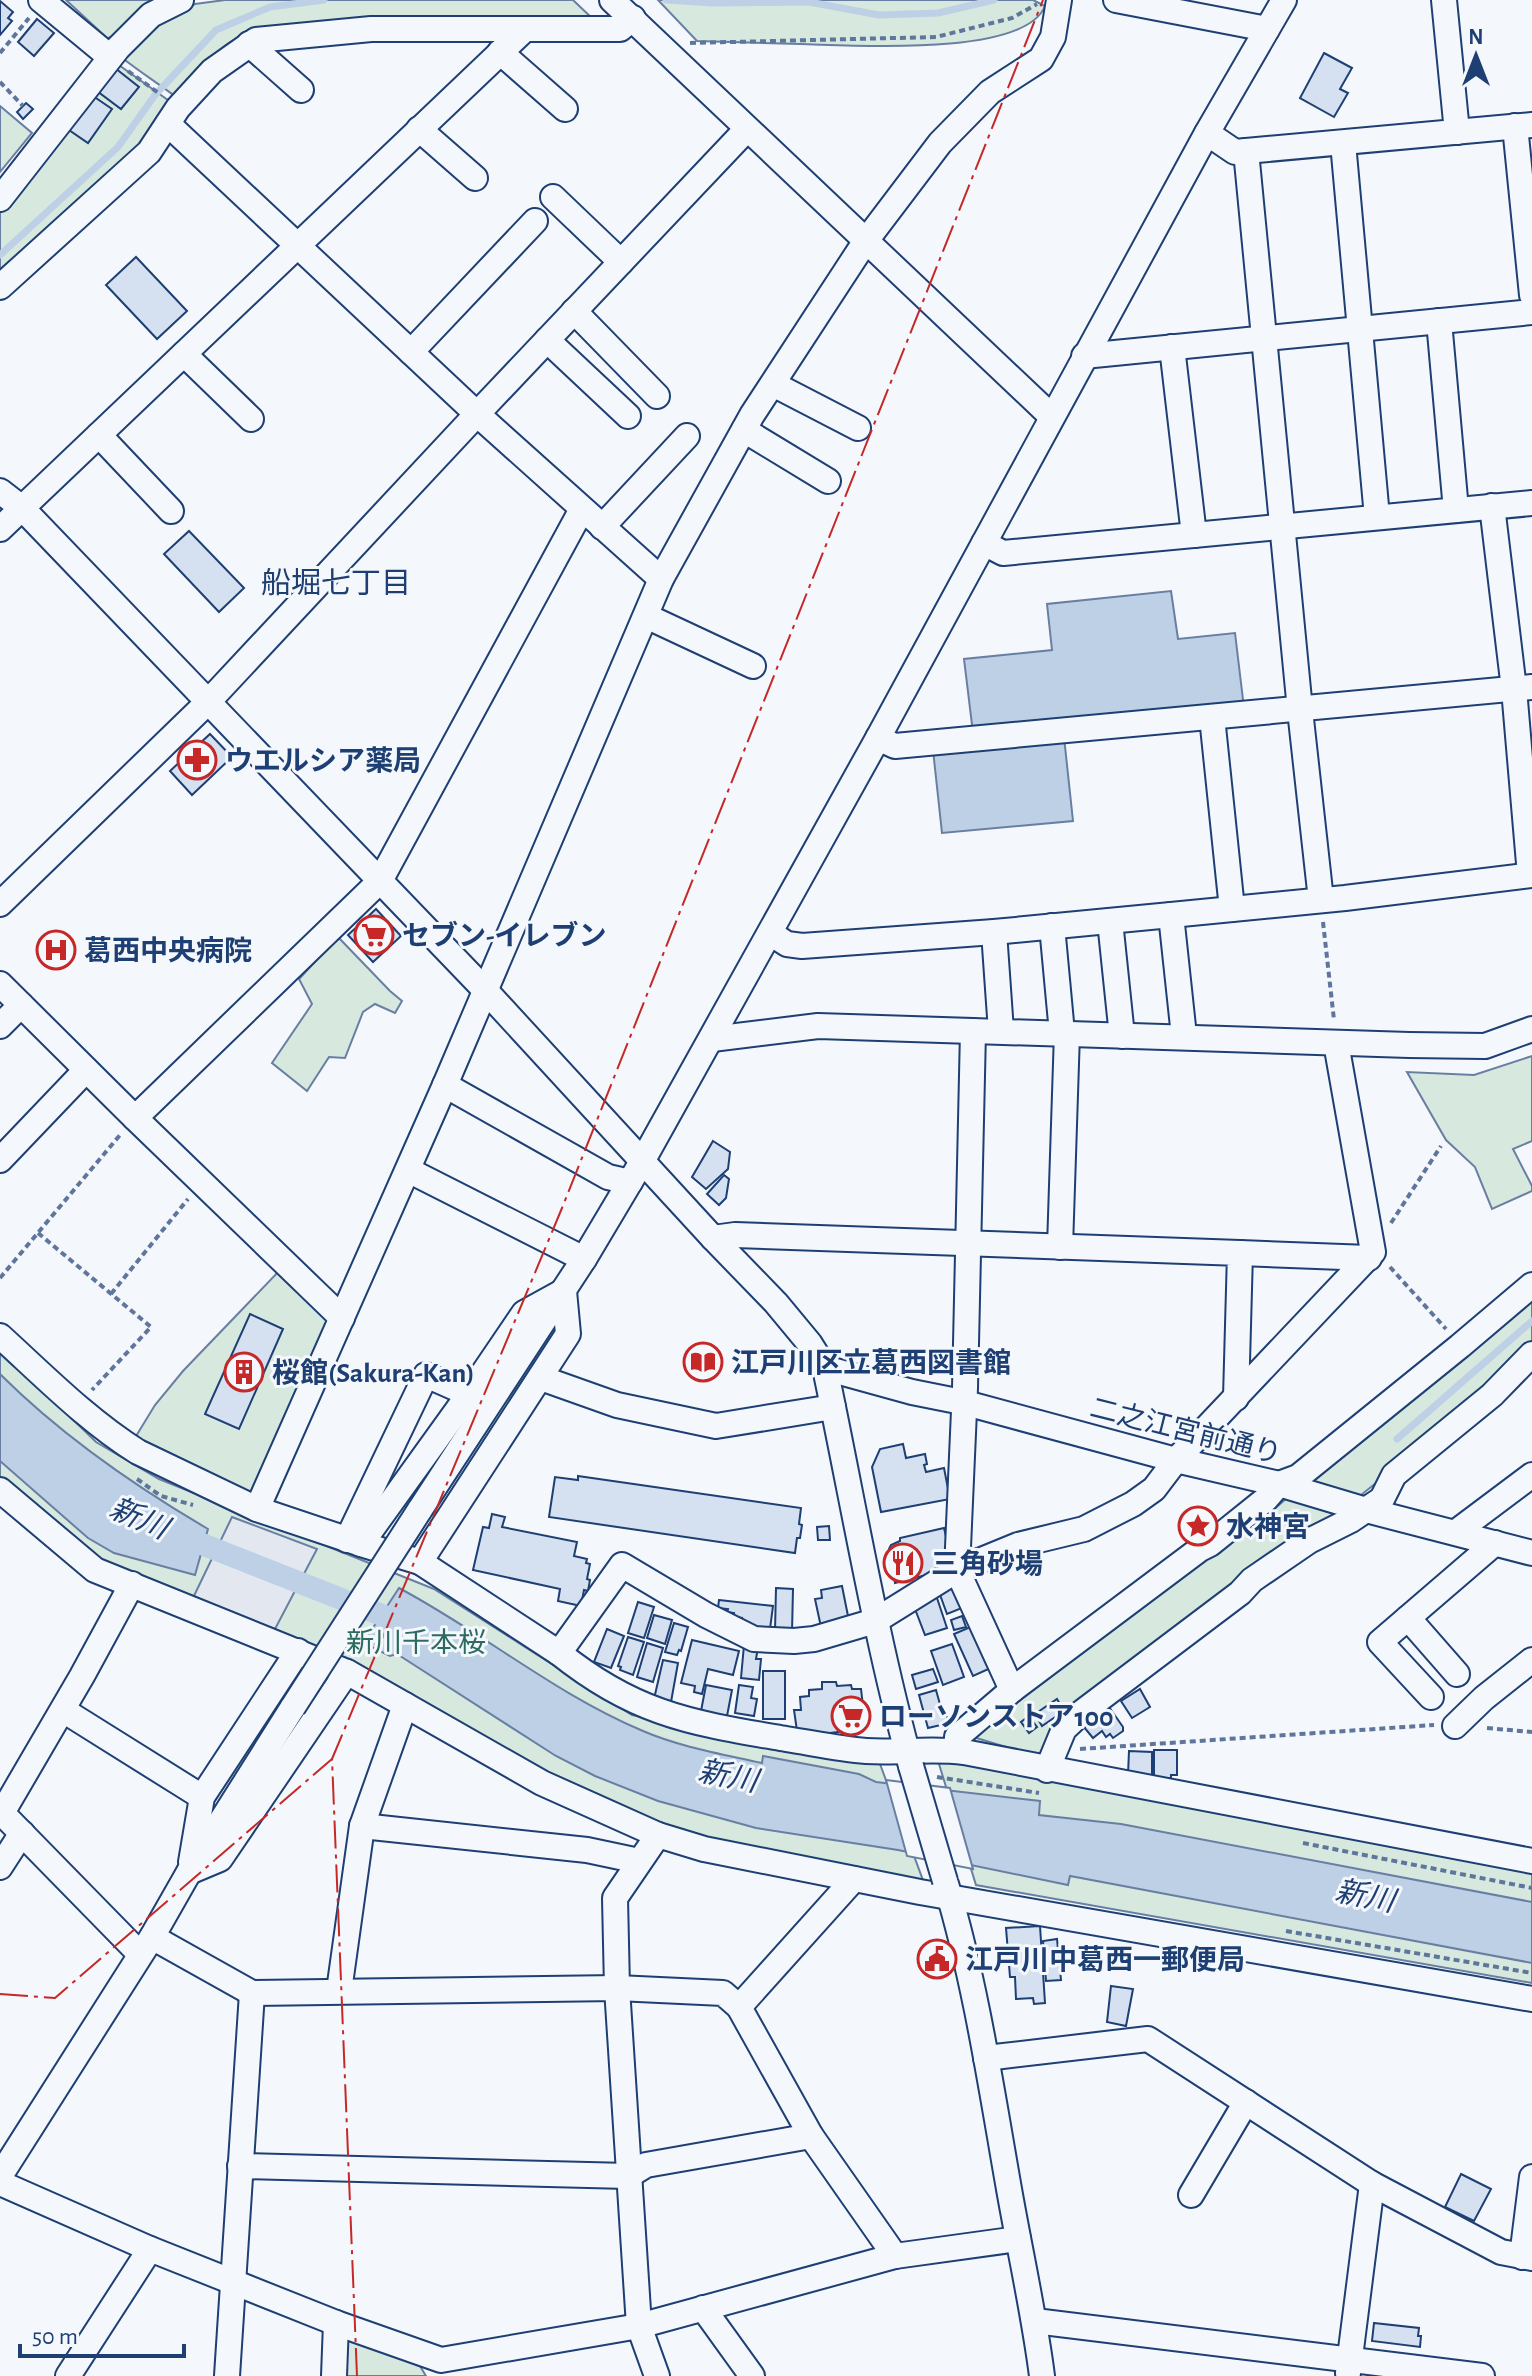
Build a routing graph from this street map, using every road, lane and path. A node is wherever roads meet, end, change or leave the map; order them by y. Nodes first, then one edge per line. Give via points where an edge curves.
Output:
1 (181, 0) edge
2 (612, 0) edge
3 (1043, 0) edge
4 (1059, 0) edge
5 (1116, 0) edge
6 (1284, 0) edge
7 (1444, 0) edge
8 (39, 5) edge
9 (633, 18) junction
10 (1267, 29) junction
11 (523, 31) junction
12 (690, 43) dead end
13 (249, 44) junction
14 (500, 52) junction
15 (0, 53) edge
16 (110, 57) junction
17 (0, 82) edge
18 (301, 90) dead end
19 (23, 106) dead end
20 (565, 109) dead end
21 (173, 116) junction
22 (1524, 126) edge
23 (419, 129) junction
24 (747, 129) junction
25 (1457, 132) junction
26 (1207, 133) junction
27 (1343, 143) junction
28 (1246, 151) junction
29 (475, 178) dead end
30 (553, 197) dead end
31 (0, 199) edge
32 (535, 221) dead end
33 (865, 242) junction
34 (297, 245) junction
35 (621, 262) junction
36 (0, 287) edge
37 (1532, 295) edge
38 (574, 311) junction
39 (1532, 312) edge
40 (1439, 321) junction
41 (1359, 329) junction
42 (1265, 338) junction
43 (547, 340) junction
44 (1172, 347) junction
45 (411, 352) junction
46 (184, 354) junction
47 (1084, 356) junction
48 (773, 384) junction
49 (657, 396) dead end
50 (477, 414) junction
51 (628, 416) dead end
52 (1051, 416) junction
53 (251, 419) dead end
54 (858, 428) dead end
55 (744, 430) junction
56 (99, 435) junction
57 (687, 436) dead end
58 (828, 481) dead end
59 (0, 491) edge
60 (1532, 503) edge
61 (1492, 506) junction
62 (22, 508) junction
63 (582, 509) junction
64 (1456, 510) junction
65 (171, 511) dead end
66 (1377, 517) junction
67 (1283, 526) junction
68 (602, 527) junction
69 (0, 529) edge
70 (1194, 535) junction
71 (984, 543) junction
72 (661, 579) junction
73 (646, 616) junction
74 (753, 666) dead end
75 (1523, 688) edge
76 (208, 702) junction
77 (1300, 710) junction
78 (1212, 717) junction
79 (878, 738) junction
80 (1531, 875) edge
81 (380, 881) junction
82 (1321, 900) junction
83 (0, 904) edge
84 (1232, 909) junction
85 (1171, 915) junction
86 (1110, 921) junction
87 (1052, 926) junction
88 (994, 932) junction
89 (770, 933) junction
90 (0, 984) edge
91 (485, 990) junction
92 (21, 1005) junction
93 (0, 1026) edge
94 (1532, 1029) edge
95 (973, 1031) junction
96 (1001, 1031) junction
97 (1064, 1033) junction
98 (1122, 1036) junction
99 (1184, 1036) junction
100 (712, 1039) junction
101 (1336, 1043) junction
102 (86, 1070) junction
103 (445, 1085) junction
104 (135, 1118) junction
105 (1441, 1146) dead end
106 (0, 1160) edge
107 (643, 1160) junction
108 (408, 1170) junction
109 (201, 1182) junction
110 (630, 1182) junction
111 (38, 1233) junction
112 (713, 1238) junction
113 (968, 1244) junction
114 (1060, 1247) junction
115 (1240, 1253) junction
116 (1371, 1255) junction
117 (584, 1259) junction
118 (0, 1278) edge
119 (1532, 1285) edge
120 (564, 1291) junction
121 (111, 1294) junction
122 (342, 1318) junction
123 (0, 1336) edge
124 (1460, 1346) junction
125 (1532, 1354) edge
126 (825, 1368) junction
127 (541, 1378) junction
128 (469, 1394) junction
129 (1236, 1398) junction
130 (962, 1402) junction
131 (77, 1406) junction
132 (833, 1407) junction
133 (1176, 1460) junction
134 (1532, 1475) edge
135 (1279, 1484) junction
136 (0, 1490) edge
137 (257, 1509) junction
138 (1366, 1510) junction
139 (1456, 1532) junction
140 (354, 1542) junction
141 (1495, 1543) junction
142 (1532, 1553) edge
143 (420, 1562) junction
144 (957, 1570) junction
145 (132, 1584) junction
146 (1408, 1618) junction
147 (875, 1621) junction
148 (298, 1651) junction
149 (559, 1653) junction
150 (1532, 1660) edge
151 (347, 1672) junction
152 (1457, 1674) dead end
153 (1012, 1690) junction
154 (1431, 1697) dead end
155 (405, 1705) junction
156 (63, 1710) junction
157 (1455, 1726) junction
158 (1532, 1732) edge
159 (956, 1751) junction
160 (917, 1765) junction
161 (1048, 1782) junction
162 (202, 1797) junction
163 (1, 1812) edge
164 (362, 1826) junction
165 (22, 1833) junction
166 (658, 1835) junction
167 (1291, 1840) dead end
168 (639, 1861) junction
169 (1532, 1861) edge
170 (0, 1867) edge
171 (189, 1872) junction
172 (854, 1879) junction
173 (1532, 1888) edge
174 (947, 1889) junction
175 (146, 1946) junction
176 (617, 1988) junction
177 (339, 1991) junction
178 (252, 1993) junction
179 (1532, 1999) edge
180 (739, 2007) junction
181 (986, 2058) junction
182 (1246, 2102) junction
183 (811, 2136) junction
184 (240, 2166) junction
185 (0, 2176) edge
186 (628, 2176) junction
187 (1532, 2177) edge
188 (0, 2183) edge
189 (1372, 2184) junction
190 (1191, 2195) dead end
191 (1018, 2239) junction
192 (150, 2249) junction
193 (895, 2256) junction
194 (1527, 2257) edge
195 (232, 2280) junction
196 (703, 2308) junction
197 (1035, 2321) junction
198 (336, 2323) junction
199 (639, 2326) junction
200 (442, 2368) edge
201 (1349, 2368) edge
202 (68, 2376) edge
203 (227, 2376) edge
204 (334, 2376) edge
205 (657, 2376) edge
206 (752, 2376) edge
207 (1042, 2376) edge
208 (1482, 2376) edge

1 - 16 street via 151,15
2 - 9 street
3 - 12 path via 1012,18 936,37
4 - 33 street via 1053,37 1041,59 990,92 940,143
5 - 10 street
6 - 10 street
7 - 25 street
8 - 15 path
8 - 16 street
9 - 11 street via 620,29
9 - 24 street
10 - 26 street
11 - 13 street via 371,29
11 - 14 street
13 - 18 street
13 - 21 street via 212,71
14 - 20 street
14 - 23 street
16 - 21 path
16 - 31 street
17 - 19 path
21 - 34 street
21 - 36 street via 149,152
22 - 25 street
22 - 37 street
23 - 29 street
23 - 34 street
24 - 33 street
24 - 35 street
25 - 27 street
26 - 28 street via 1235,152
26 - 47 street
27 - 28 street
27 - 41 street
28 - 42 street
30 - 35 street
32 - 45 street
33 - 48 street
33 - 52 street
34 - 45 street
34 - 46 street
35 - 38 street
38 - 43 street
38 - 49 street
39 - 40 street
40 - 41 street
40 - 64 street
41 - 42 street
41 - 66 street
42 - 44 street
42 - 67 street
43 - 50 street
43 - 51 street
44 - 47 street
44 - 70 street
45 - 50 street
46 - 53 street
46 - 56 street
47 - 52 street
48 - 54 street
48 - 55 street
50 - 63 street
50 - 76 street
52 - 71 street
55 - 58 street
55 - 72 street
56 - 62 street
56 - 65 street
57 - 68 street
59 - 62 street
60 - 61 street
61 - 64 street
61 - 75 street
62 - 69 street
62 - 76 street
63 - 68 street
63 - 81 street
64 - 66 street
66 - 67 street
67 - 70 street
67 - 77 street
68 - 72 street
70 - 71 street via 1003,553
71 - 79 street
72 - 73 street
73 - 74 street
73 - 91 street
75 - 77 street
75 - 80 street
76 - 81 street
76 - 83 street
77 - 78 street
77 - 82 street
78 - 79 street via 895,746
78 - 84 street
79 - 89 street
80 - 82 street
81 - 91 street
81 - 104 street
82 - 84 street
82 - 101 path
84 - 85 street
85 - 86 street
85 - 99 street
86 - 87 street
86 - 98 street
87 - 88 street
87 - 97 street
88 - 89 street via 802,946
88 - 96 street
89 - 100 street
90 - 92 street
91 - 103 street
91 - 107 street
92 - 93 street
92 - 102 street
94 - 101 street via 1485,1046
95 - 96 street
95 - 100 street via 818,1026
95 - 113 street
96 - 97 street
97 - 98 street
97 - 114 street
98 - 99 street
99 - 101 street
100 - 107 street
101 - 116 street
102 - 104 street
102 - 106 street
103 - 108 street
103 - 110 street via 608,1177
104 - 109 street
104 - 111 path
105 - 116 path
107 - 110 street
107 - 112 street
108 - 117 street
108 - 122 street
109 - 121 path
109 - 122 street
110 - 117 street
111 - 118 path
111 - 121 path
112 - 113 street
112 - 126 street via 776,1303
113 - 114 street
113 - 130 street
114 - 115 street
115 - 116 street
115 - 129 street
116 - 124 path via 1396,1271
116 - 129 street
117 - 120 street
119 - 124 street
120 - 127 street via 568,1334
120 - 128 street via 524,1313
120 - 171 street, bridge
121 - 131 path via 151,1327
122 - 137 street
123 - 131 street
124 - 135 street via 1298,1477
125 - 138 street via 1492,1395 1394,1475 1382,1499
126 - 130 street, 二之江宮前通り
126 - 132 street
127 - 132 street via 617,1405 716,1426
127 - 143 street
128 - 140 street
128 - 140 street via 426,1375
129 - 133 street
130 - 133 street, 二之江宮前通り
130 - 144 street
131 - 137 street via 138,1452
132 - 147 street
133 - 135 street, 二之江宮前通り
133 - 144 street via 1154,1489 1084,1529 1018,1545
134 - 139 street
135 - 138 street, 二之江宮前通り
135 - 153 street via 1210,1544
136 - 145 street via 95,1570
137 - 140 street
138 - 139 street, 二之江宮前通り
138 - 161 street via 1252,1580 1081,1713 1064,1729
139 - 141 street, 二之江宮前通り
140 - 143 street
141 - 142 street, 二之江宮前通り
141 - 146 street
143 - 149 street
144 - 147 street
144 - 153 street
145 - 148 street
145 - 156 street
146 - 152 street
146 - 154 street via 1380,1642
147 - 149 street via 814,1639 754,1639 622,1565
147 - 160 street
148 - 151 street
148 - 162 street
149 - 160 street via 619,1694 661,1712
150 - 157 street
151 - 155 street
151 - 171 street via 220,1859
153 - 159 street via 957,1737
155 - 164 street
155 - 166 street via 542,1783
156 - 162 street
156 - 163 street
157 - 158 path
157 - 161 path via 1074,1749
159 - 160 street via 928,1750
159 - 161 street
160 - 161 path
160 - 174 street, bridge
161 - 169 street
162 - 171 street
163 - 165 street
164 - 168 street via 587,1850
164 - 177 street
165 - 170 street
165 - 175 street
166 - 168 street
166 - 172 street
167 - 173 path
168 - 176 street via 615,1898
171 - 175 street
172 - 174 street
172 - 180 street
174 - 179 street
174 - 181 street
175 - 178 street
175 - 185 street
176 - 177 street
176 - 180 street via 723,1993
176 - 186 street
177 - 178 street
178 - 184 street
180 - 183 street
181 - 182 street via 1148,2039
181 - 191 street
182 - 189 street
182 - 190 street
183 - 186 street via 646,2165
183 - 193 street
184 - 186 street
184 - 195 street
186 - 199 street
187 - 194 street
188 - 192 street
189 - 194 street via 1501,2252
189 - 201 street
191 - 193 street
191 - 197 street
192 - 195 street
192 - 202 street
193 - 196 street
195 - 198 street
195 - 203 street
196 - 199 street
196 - 206 street
197 - 201 street
197 - 207 street
198 - 200 street
198 - 204 street
199 - 200 street
199 - 205 street
201 - 208 street

